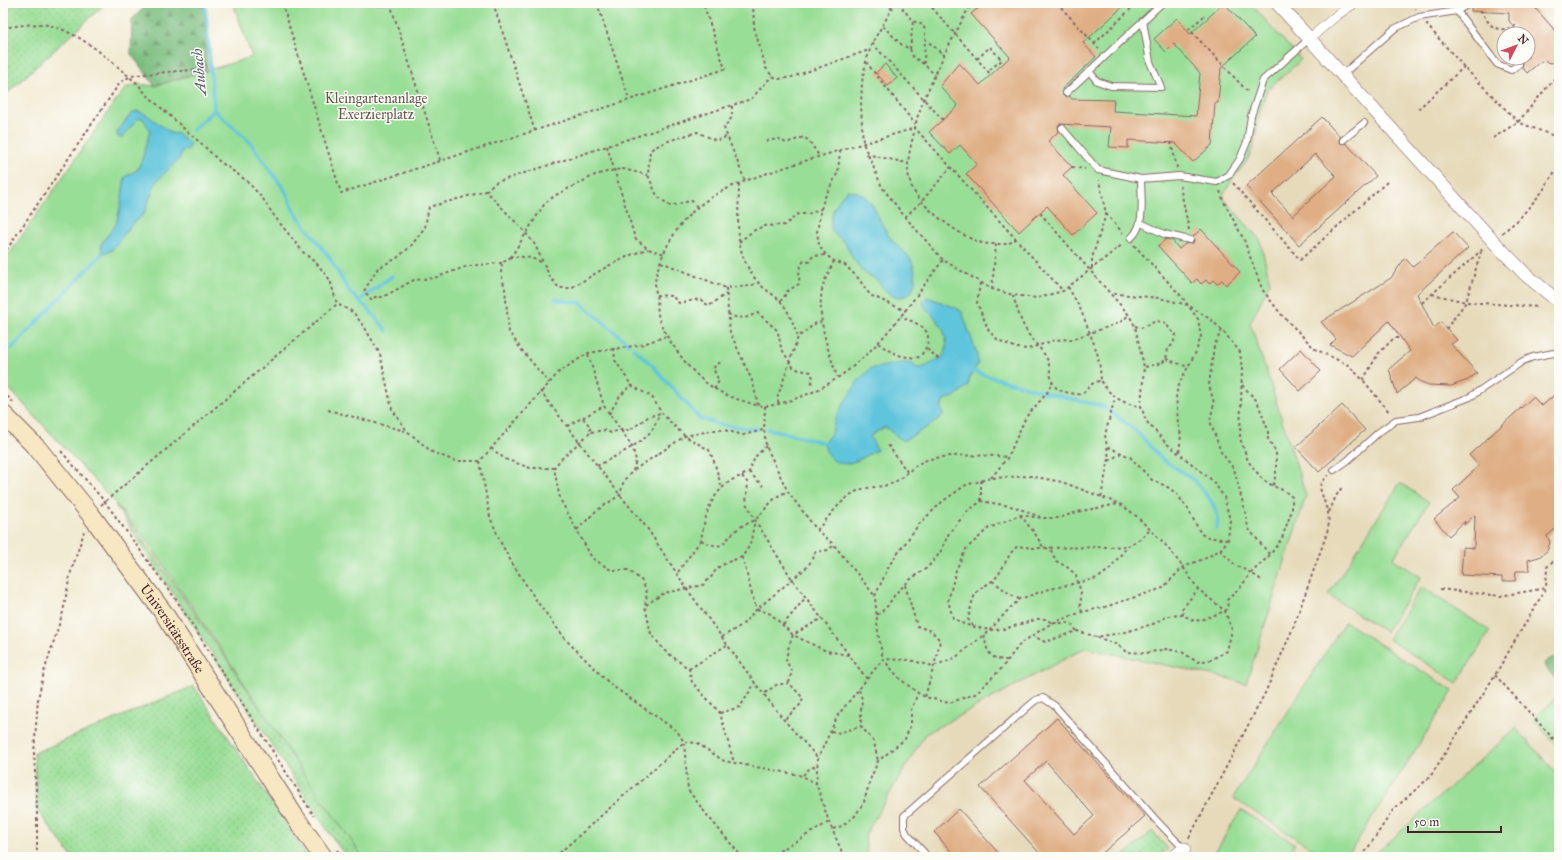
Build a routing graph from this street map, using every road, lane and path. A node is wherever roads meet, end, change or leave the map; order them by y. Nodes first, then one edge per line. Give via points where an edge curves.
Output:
1 (282, 3) edge
2 (390, 3) edge
3 (493, 3) edge
4 (597, 3) edge
5 (703, 3) edge
6 (753, 3) edge
7 (886, 3) edge
8 (897, 3) edge
9 (928, 3) edge
10 (1057, 3) edge
11 (1137, 3) edge
12 (1162, 3) edge
13 (1277, 3) edge
14 (1355, 3) edge
15 (1413, 3) edge
16 (1470, 3) edge
17 (1475, 3) edge
18 (974, 4) edge
19 (892, 9) junction
20 (978, 9) dead end
21 (1457, 11) junction
22 (1204, 16) dead end
23 (1419, 17) junction
24 (913, 21) junction
25 (1143, 21) junction
26 (1518, 23) dead end
27 (882, 26) junction
28 (3, 28) edge
29 (955, 34) junction
30 (925, 39) junction
31 (1309, 39) junction
32 (872, 43) junction
33 (1094, 44) junction
34 (910, 49) junction
35 (869, 50) junction
36 (944, 55) junction
37 (1105, 56) junction
38 (977, 58) junction
39 (866, 62) junction
40 (1496, 63) edge
41 (924, 64) junction
42 (1502, 66) edge
43 (1516, 66) edge
44 (1464, 67) junction
45 (202, 69) dead end
46 (988, 71) junction
47 (1089, 71) junction
48 (1559, 73) edge
49 (935, 75) junction
50 (991, 75) dead end
51 (1342, 75) junction
52 (772, 76) junction
53 (129, 77) junction
54 (1066, 93) dead end
55 (629, 99) junction
56 (924, 99) junction
57 (1256, 101) junction
58 (732, 106) junction
59 (1418, 109) dead end
60 (943, 120) dead end
61 (1518, 122) junction
62 (1364, 123) dead end
63 (915, 124) junction
64 (915, 128) junction
65 (1062, 128) dead end
66 (535, 131) junction
67 (726, 137) junction
68 (1493, 138) dead end
69 (1559, 138) edge
70 (1343, 140) dead end
71 (766, 141) dead end
72 (1171, 142) dead end
73 (862, 143) junction
74 (606, 146) junction
75 (840, 150) junction
76 (866, 154) junction
77 (819, 156) junction
78 (440, 160) junction
79 (907, 163) junction
80 (951, 167) junction
81 (614, 170) junction
82 (1098, 170) junction
83 (648, 175) junction
84 (1228, 175) junction
85 (1179, 176) junction
86 (1141, 179) junction
87 (745, 181) junction
88 (1388, 181) dead end
89 (1217, 182) junction
90 (739, 184) junction
91 (486, 192) junction
92 (921, 202) junction
93 (697, 207) junction
94 (821, 209) junction
95 (1040, 213) dead end
96 (1106, 214) junction
97 (905, 217) junction
98 (1141, 223) junction
99 (526, 232) junction
100 (1016, 239) junction
101 (1130, 239) junction
102 (1190, 240) joint
103 (739, 242) junction
104 (996, 244) junction
105 (648, 249) junction
106 (1481, 250) dead end
107 (664, 254) junction
108 (3, 255) edge
109 (826, 255) junction
110 (511, 257) junction
111 (943, 260) junction
112 (834, 261) junction
113 (661, 262) junction
114 (502, 263) junction
115 (542, 263) junction
116 (1091, 269) junction
117 (980, 282) junction
118 (758, 283) junction
119 (1068, 287) junction
120 (726, 288) junction
121 (992, 289) junction
122 (1063, 291) junction
123 (726, 294) junction
124 (1112, 294) junction
125 (1432, 294) dead end
126 (656, 295) junction
127 (1013, 295) junction
128 (780, 301) junction
129 (1466, 302) junction
130 (1559, 302) edge
131 (337, 304) junction
132 (1188, 305) junction
133 (1539, 307) dead end
134 (906, 311) junction
135 (728, 314) junction
136 (1129, 315) junction
137 (901, 316) junction
138 (821, 322) junction
139 (1135, 326) junction
140 (1446, 329) dead end
141 (1222, 330) junction
142 (1089, 333) junction
143 (667, 336) junction
144 (798, 337) junction
145 (1401, 338) dead end
146 (878, 343) junction
147 (1038, 345) junction
148 (614, 348) junction
149 (927, 349) junction
150 (1559, 352) edge
151 (588, 353) junction
152 (1166, 359) junction
153 (723, 360) dead end
154 (940, 360) dead end
155 (790, 362) junction
156 (1144, 367) junction
157 (1188, 368) junction
158 (837, 377) junction
159 (1101, 380) junction
160 (1363, 380) junction
161 (1052, 382) junction
162 (549, 383) junction
163 (631, 385) junction
164 (811, 385) dead end
165 (1242, 385) junction
166 (714, 389) junction
167 (540, 391) junction
168 (1115, 397) junction
169 (779, 403) junction
170 (758, 405) junction
171 (604, 406) junction
172 (765, 406) junction
173 (1141, 406) junction
174 (328, 410) dead end
175 (661, 412) junction
176 (3, 414) edge
177 (609, 414) junction
178 (582, 418) junction
179 (1396, 420) junction
180 (567, 426) junction
181 (619, 430) junction
182 (764, 430) junction
183 (406, 431) junction
184 (591, 432) junction
185 (685, 436) junction
186 (579, 443) junction
187 (888, 445) dead end
188 (632, 446) junction
189 (766, 446) junction
190 (1108, 447) junction
191 (491, 448) junction
192 (1121, 453) junction
193 (1179, 454) junction
194 (1008, 457) junction
195 (480, 461) junction
196 (1109, 461) junction
197 (597, 466) junction
198 (554, 468) junction
199 (1334, 470) joint
200 (633, 471) junction
201 (749, 472) junction
202 (908, 473) junction
203 (742, 476) junction
204 (991, 478) junction
205 (981, 481) junction
206 (762, 486) dead end
207 (1273, 486) junction
208 (1343, 486) dead end
209 (722, 489) junction
210 (788, 492) junction
211 (620, 495) junction
212 (110, 497) dead end
213 (1101, 498) junction
214 (981, 501) junction
215 (1120, 504) junction
216 (1328, 513) junction
217 (1020, 516) junction
218 (1043, 518) junction
219 (755, 520) junction
220 (1150, 529) junction
221 (577, 530) junction
222 (817, 530) junction
223 (83, 534) dead end
224 (701, 540) junction
225 (1228, 540) junction
226 (834, 545) junction
227 (1128, 546) junction
228 (1043, 547) junction
229 (1220, 550) junction
230 (1270, 555) junction
231 (1559, 556) edge
232 (742, 557) junction
233 (1182, 567) junction
234 (678, 572) junction
235 (1251, 573) junction
236 (792, 578) junction
237 (1263, 580) dead end
238 (992, 581) junction
239 (1077, 584) junction
240 (905, 585) junction
241 (1546, 588) junction
242 (687, 589) junction
243 (1198, 589) junction
244 (1440, 589) dead end
245 (875, 596) junction
246 (806, 597) junction
247 (1020, 599) junction
248 (645, 606) junction
249 (757, 609) junction
250 (1082, 612) junction
251 (1225, 612) junction
252 (1182, 615) junction
253 (877, 616) junction
254 (822, 618) junction
255 (1052, 623) junction
256 (783, 625) junction
257 (974, 627) junction
258 (990, 630) junction
259 (1077, 631) junction
260 (793, 635) junction
261 (984, 635) junction
262 (1032, 635) junction
263 (722, 637) junction
264 (1097, 637) junction
265 (727, 644) junction
266 (850, 656) junction
267 (884, 659) junction
268 (1008, 660) junction
269 (933, 666) junction
270 (689, 669) junction
271 (1495, 675) junction
272 (867, 679) junction
273 (755, 683) junction
274 (789, 683) junction
275 (859, 690) junction
276 (764, 693) junction
277 (918, 693) junction
278 (925, 697) junction
279 (720, 713) junction
280 (784, 720) junction
281 (861, 726) junction
282 (831, 731) junction
283 (684, 742) junction
284 (1559, 745) edge
285 (818, 758) junction
286 (878, 761) junction
287 (734, 763) junction
288 (817, 766) junction
289 (803, 775) junction
290 (816, 783) junction
291 (829, 822) junction
292 (832, 829) junction
293 (1179, 853) edge
294 (37, 857) edge
295 (323, 857) edge
296 (555, 857) edge
297 (742, 857) edge
298 (769, 857) edge
299 (844, 857) edge
300 (928, 857) edge
301 (1362, 857) edge

1 - 78 path via 341,193
2 - 78 path
3 - 66 path
4 - 55 path
5 - 55 path via 725,69
6 - 52 path via 754,27 766,68
7 - 19 path
8 - 19 path
8 - 24 path
9 - 29 path
10 - 33 path
11 - 33 path
12 - 25 lane
13 - 31 street
14 - 31 street via 1336,15
15 - 23 path
16 - 21 lane
17 - 26 path via 1484,13 1490,26 1495,29 1513,27
18 - 20 path
18 - 29 path via 968,9
19 - 27 path
21 - 23 lane
21 - 40 lane
22 - 57 path via 1189,29
23 - 44 path
23 - 51 lane via 1394,29
24 - 30 path via 923,25
24 - 34 path
25 - 37 lane
25 - 47 lane via 1150,62 1161,87 1111,86 1097,81
27 - 32 path
27 - 34 path
28 - 53 path via 18,25 51,25 85,41
29 - 36 path
29 - 38 path
30 - 36 path
30 - 41 path
31 - 51 street
31 - 57 lane via 1263,80
32 - 35 path
32 - 56 path
33 - 37 path
34 - 41 path via 913,57
35 - 39 path
35 - 52 path via 792,77 779,79
36 - 49 path
37 - 47 lane
38 - 46 path
38 - 46 path via 990,47 998,55 1002,60
39 - 63 path
39 - 73 path via 862,82
41 - 49 path
42 - 43 lane via 1511,70
44 - 59 path
44 - 61 path
45 - 53 path
46 - 50 path
47 - 54 lane
48 - 61 path
49 - 56 path
51 - 130 street via 1492,241 1526,275
52 - 58 path via 752,99
53 - 108 path via 119,84
53 - 131 path via 219,161 247,181 303,252 318,264 330,280
55 - 66 path
56 - 60 path
56 - 63 path
57 - 84 lane via 1247,142 1240,159
58 - 67 path via 732,117 724,128
58 - 74 path
61 - 68 path
61 - 69 path
62 - 70 lane
63 - 64 path
64 - 73 path
64 - 79 path
64 - 80 path
65 - 82 lane
66 - 78 path
67 - 83 path via 718,141 698,132 665,142 650,150
67 - 87 path
71 - 77 path via 779,139 786,143 804,137
72 - 85 path
73 - 75 path
73 - 76 path
74 - 81 path
74 - 91 path via 494,183
75 - 77 path
75 - 94 path via 838,172
76 - 79 path
76 - 97 path via 882,187
77 - 87 path
79 - 92 path via 911,185
80 - 92 path
80 - 100 path
81 - 83 path via 623,169
81 - 99 path via 595,175 556,195 545,203
81 - 105 path via 635,238
82 - 86 lane
82 - 96 path
83 - 93 path via 657,196 670,206 692,201
84 - 88 path via 1234,186 1300,260
84 - 89 lane
85 - 86 lane
85 - 89 lane
85 - 102 path
86 - 98 lane
87 - 90 path
89 - 160 path via 1224,202 1244,240 1262,289 1280,313 1315,349 1348,365
90 - 93 path
90 - 103 path
91 - 99 path
91 - 114 path via 429,207 425,227 411,246 397,258 378,268 364,291 372,300 383,298 414,280 434,278 468,266
92 - 97 path
92 - 104 path via 949,225 975,241
93 - 107 path
94 - 103 path via 808,214 798,214 784,225 764,226
94 - 109 path via 817,232 819,245
95 - 116 path
96 - 101 path
96 - 116 path
97 - 111 path
98 - 101 lane via 1137,233
98 - 102 lane via 1164,234
99 - 110 path
99 - 115 path via 535,245
100 - 104 path via 1008,244
100 - 122 path
101 - 116 path
101 - 132 path
103 - 118 path via 749,270
104 - 121 path
105 - 107 path
105 - 115 path via 608,266 571,288 559,288
106 - 129 path
107 - 113 path
109 - 112 path
109 - 128 path via 813,256 809,262 801,263 799,284 786,292
110 - 114 path
110 - 115 path via 532,257
111 - 117 path
111 - 134 path
112 - 134 path via 845,265 870,295
112 - 138 path via 822,289
113 - 120 path
113 - 126 path via 655,283
114 - 162 path via 501,272 510,332
116 - 119 path
116 - 124 path
117 - 121 path
117 - 147 path via 977,303 989,331 998,340 1017,348 1028,349
118 - 120 path
118 - 128 path
119 - 122 path
119 - 142 path via 1079,306
120 - 123 path
121 - 127 path
122 - 127 path via 1037,298
123 - 126 path via 709,306 700,299 680,303 672,296
123 - 135 path
124 - 132 path via 1152,297
124 - 136 path
125 - 129 path
126 - 143 path via 659,317
127 - 147 path via 1021,321
128 - 144 path via 790,316
129 - 133 path
129 - 140 path
131 - 183 path via 353,312 380,354 392,409
131 - 212 path
132 - 141 path
132 - 157 path via 1198,319 1201,336
134 - 137 path
135 - 155 path via 745,318 758,313 776,330 781,348
135 - 170 path via 730,332 753,384
136 - 139 path
136 - 142 path via 1119,322
137 - 146 path
137 - 149 path via 918,324 925,331
138 - 144 path
138 - 158 path
139 - 152 path via 1141,328 1156,321 1166,323 1176,334
139 - 156 path
141 - 165 path via 1240,352
141 - 230 path via 1214,346 1208,385 1214,403 1210,421 1221,452 1234,469 1248,528
142 - 147 path
142 - 159 path via 1097,352
143 - 148 path via 640,345
143 - 166 path via 687,366
144 - 155 path
145 - 160 path via 1394,338 1378,354
146 - 149 path via 888,351 904,357 919,357
146 - 158 path
147 - 161 path via 1047,360
148 - 151 path
148 - 163 path via 615,360
149 - 154 path
150 - 179 lane via 1523,361 1470,397 1454,404 1419,417
151 - 162 path via 559,372
151 - 171 path
152 - 156 path via 1154,366
152 - 157 path
153 - 166 path via 713,368 719,380
155 - 164 path via 799,370 811,372
155 - 169 path via 777,399
156 - 173 path
157 - 193 path via 1176,394 1178,423 1182,435
158 - 169 path via 808,394
159 - 161 path via 1079,395 1058,389
159 - 168 path via 1104,388
160 - 179 path
161 - 194 path via 1047,393 1026,417
162 - 167 path
163 - 175 path via 652,397
163 - 177 path via 620,396
165 - 207 path via 1257,402 1268,430 1268,439 1276,452
165 - 207 path via 1240,438 1248,460 1262,479
166 - 170 path
167 - 180 path
167 - 191 path
168 - 173 path via 1134,406
168 - 190 path via 1105,435
169 - 172 path
170 - 172 path
171 - 177 path
171 - 178 path
172 - 182 path
173 - 193 path via 1146,421
174 - 183 path
175 - 181 path via 630,430
175 - 185 path
175 - 188 path via 651,430
176 - 295 main road, Universitätsstraße via 43,455 163,612 294,817
177 - 181 path
178 - 180 path
178 - 184 path via 589,425
179 - 199 lane
180 - 186 path
181 - 184 path via 611,433 605,430
181 - 188 path
182 - 185 path via 743,435 715,430
182 - 189 path
183 - 195 path via 432,452 455,461
184 - 186 path
185 - 200 path
185 - 209 path via 709,450
186 - 197 path
186 - 198 path
187 - 202 path
188 - 197 path
188 - 200 path via 636,460
189 - 201 path via 755,457
189 - 210 path
190 - 192 path
190 - 196 path
191 - 195 path
191 - 198 path via 506,460 530,468
192 - 196 path
192 - 225 path via 1130,457 1152,480 1176,493 1201,534
193 - 225 path via 1213,481 1224,497 1230,520
194 - 202 path via 956,456 926,460
194 - 204 path
195 - 283 path via 490,517 512,563 538,603 567,641 611,685 677,731
196 - 213 path
197 - 211 path
198 - 221 path via 560,499
199 - 216 path via 1321,483 1320,488
200 - 211 path via 624,480
201 - 203 path
201 - 206 path
202 - 222 path via 893,483 858,491 846,499
203 - 209 path
203 - 219 path via 748,483 746,503
204 - 205 path
204 - 213 path via 1030,476 1062,482
205 - 214 path
205 - 245 path via 966,485 943,501 919,524 890,564
207 - 230 path via 1292,497 1292,510 1282,538
208 - 216 path
209 - 224 path via 712,500 707,512
210 - 219 path via 781,493
210 - 222 path
211 - 221 path via 596,511
211 - 234 path
213 - 215 path
214 - 218 path via 1015,507
214 - 240 path via 967,512 949,533 940,553 927,568
215 - 218 path via 1059,518
215 - 220 path
216 - 293 path via 1327,533 1293,628 1265,693
217 - 218 path
217 - 228 path
217 - 257 path via 989,528 966,549 956,570 948,601 951,612 953,618
219 - 224 path via 740,527 723,544 714,546
219 - 232 path via 750,544
219 - 236 path
220 - 227 path
220 - 233 path
221 - 248 path via 592,558 611,570 628,570 642,581 647,593
222 - 226 path
223 - 294 path via 38,699 34,753
224 - 234 path
225 - 229 path
226 - 236 path via 828,550 815,552 806,568
226 - 245 path
227 - 228 path
227 - 239 path via 1109,570 1098,578
228 - 238 path via 1018,546 1012,550 1004,567
228 - 239 path via 1051,550 1056,561 1076,576
229 - 233 path
229 - 235 path via 1235,565
230 - 235 path
231 - 241 path via 1547,567
232 - 242 path via 717,568 703,585
232 - 249 path
233 - 243 path
233 - 250 path via 1163,588 1105,608
234 - 242 path
235 - 237 path
235 - 251 path via 1227,600 1228,608
236 - 246 path
236 - 249 path
238 - 247 path via 1011,596
238 - 257 path via 982,586 974,596 968,618
239 - 247 path via 1046,590
239 - 250 path via 1081,593 1079,603
240 - 253 path
240 - 269 path via 917,626 931,631 940,640
241 - 244 path via 1500,596
241 - 271 path
242 - 248 path via 664,593
242 - 263 path
243 - 251 path
243 - 252 path via 1182,609
245 - 253 path
246 - 254 path
246 - 256 path
247 - 258 path
248 - 270 path via 651,634 665,651
249 - 256 path via 771,614
249 - 263 path via 742,625
250 - 255 path
251 - 252 path via 1195,621
251 - 264 path via 1232,630 1227,651 1210,660 1197,662 1182,652 1166,649 1146,653 1126,652 1118,645
252 - 264 path via 1168,616 1146,626
253 - 267 path
254 - 260 path
254 - 266 path
255 - 258 path via 1046,619 1038,619 1004,629
255 - 259 path via 1070,623
255 - 262 path
256 - 260 path
257 - 258 path
258 - 261 path
259 - 262 path via 1045,642
259 - 264 path
260 - 266 path via 826,651
260 - 274 path via 786,661 792,671
261 - 268 path via 987,651 992,657
261 - 269 path via 955,658
262 - 268 path via 1021,643
263 - 265 path
265 - 270 path
265 - 273 path
266 - 272 path
267 - 269 path via 909,660
267 - 272 path
267 - 277 path via 900,679
268 - 278 path via 975,694 949,702
269 - 278 path
270 - 279 path via 692,682
271 - 284 path
271 - 301 path via 1430,777 1393,810
272 - 275 path
273 - 276 path
273 - 279 path via 740,707
274 - 276 path via 776,684
274 - 280 path via 803,698 800,705
275 - 281 path via 862,699
275 - 282 path via 838,715
276 - 280 path
277 - 278 path
277 - 286 path via 911,710 911,724 905,738
279 - 287 path
280 - 285 path
281 - 282 path via 839,733
281 - 286 path via 874,742
282 - 285 path
283 - 287 path via 697,743 724,761
283 - 296 path
283 - 297 path via 688,790
285 - 288 path
286 - 292 path via 864,802 855,816 842,826
287 - 289 path
288 - 289 path via 810,768
288 - 290 path
289 - 290 path
290 - 291 path
291 - 292 path
291 - 298 path
292 - 299 path
293 - 300 lane via 1156,820 1055,706 1043,698 1030,705 904,816 907,834

